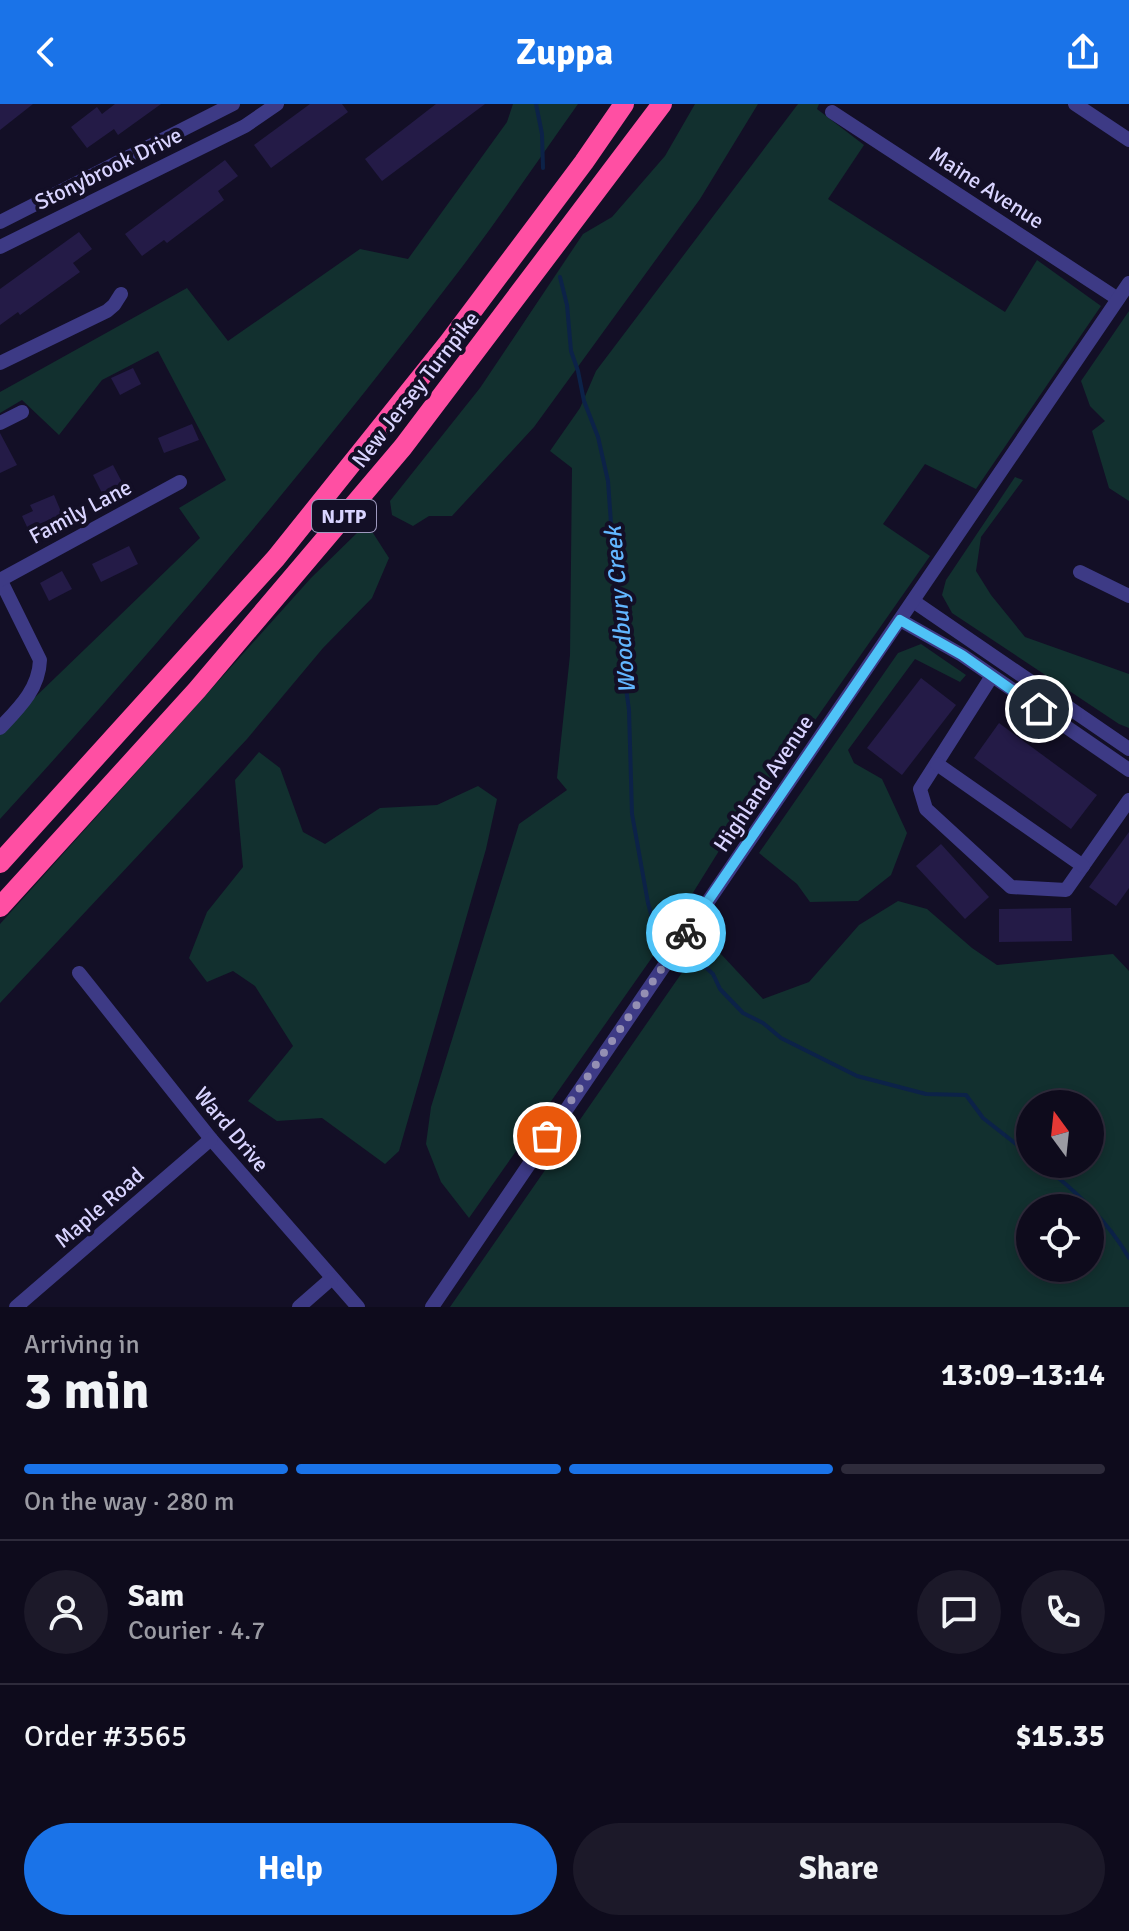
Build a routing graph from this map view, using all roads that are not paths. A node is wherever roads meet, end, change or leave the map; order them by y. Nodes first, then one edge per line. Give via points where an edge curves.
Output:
1 (233, 104) edge
2 (277, 104) edge
3 (624, 104) edge
4 (662, 104) edge
5 (1075, 104) edge
6 (832, 112) dead end
7 (1129, 140) edge
8 (0, 222) edge
9 (0, 247) edge
10 (1129, 283) edge
11 (121, 294) dead end
12 (1118, 299) junction
13 (0, 363) edge
14 (22, 412) dead end
15 (0, 423) edge
16 (180, 482) dead end
17 (1080, 572) dead end
18 (0, 580) edge
19 (1129, 596) edge
20 (913, 601) junction
21 (900, 620) junction
22 (992, 676) junction
23 (0, 728) edge
24 (1129, 749) edge
25 (937, 764) junction
26 (1129, 770) edge
27 (1129, 800) edge
28 (0, 863) edge
29 (1083, 866) junction
30 (0, 907) edge
31 (79, 973) dead end
32 (211, 1139) junction
33 (331, 1279) junction
34 (16, 1307) edge
35 (299, 1307) edge
36 (358, 1307) edge
37 (432, 1307) edge

1 - 8 street, Stonybrook Drive
2 - 9 street, Stonybrook Drive via 245,126
3 - 28 highway, New Jersey Turnpike / NJTP via 449,342 276,558
4 - 30 highway, New Jersey Turnpike / NJTP via 403,447 197,690
5 - 7 street
6 - 12 street, Maine Avenue
10 - 12 street, Highland Avenue
11 - 13 street via 107,311
12 - 20 street, Highland Avenue
14 - 15 street
16 - 18 street, Family Lane
17 - 19 street
18 - 23 street via 40,660 26,700
20 - 21 street, Highland Avenue
20 - 24 street
21 - 22 street
21 - 37 street, Highland Avenue
22 - 25 street
22 - 26 street
25 - 29 street
25 - 29 street via 920,789 926,809 1011,887 1066,890
27 - 29 street
31 - 32 street, Ward Drive
32 - 33 street, Ward Drive
32 - 34 street, Maple Road
33 - 35 street
33 - 36 street, Ward Drive

